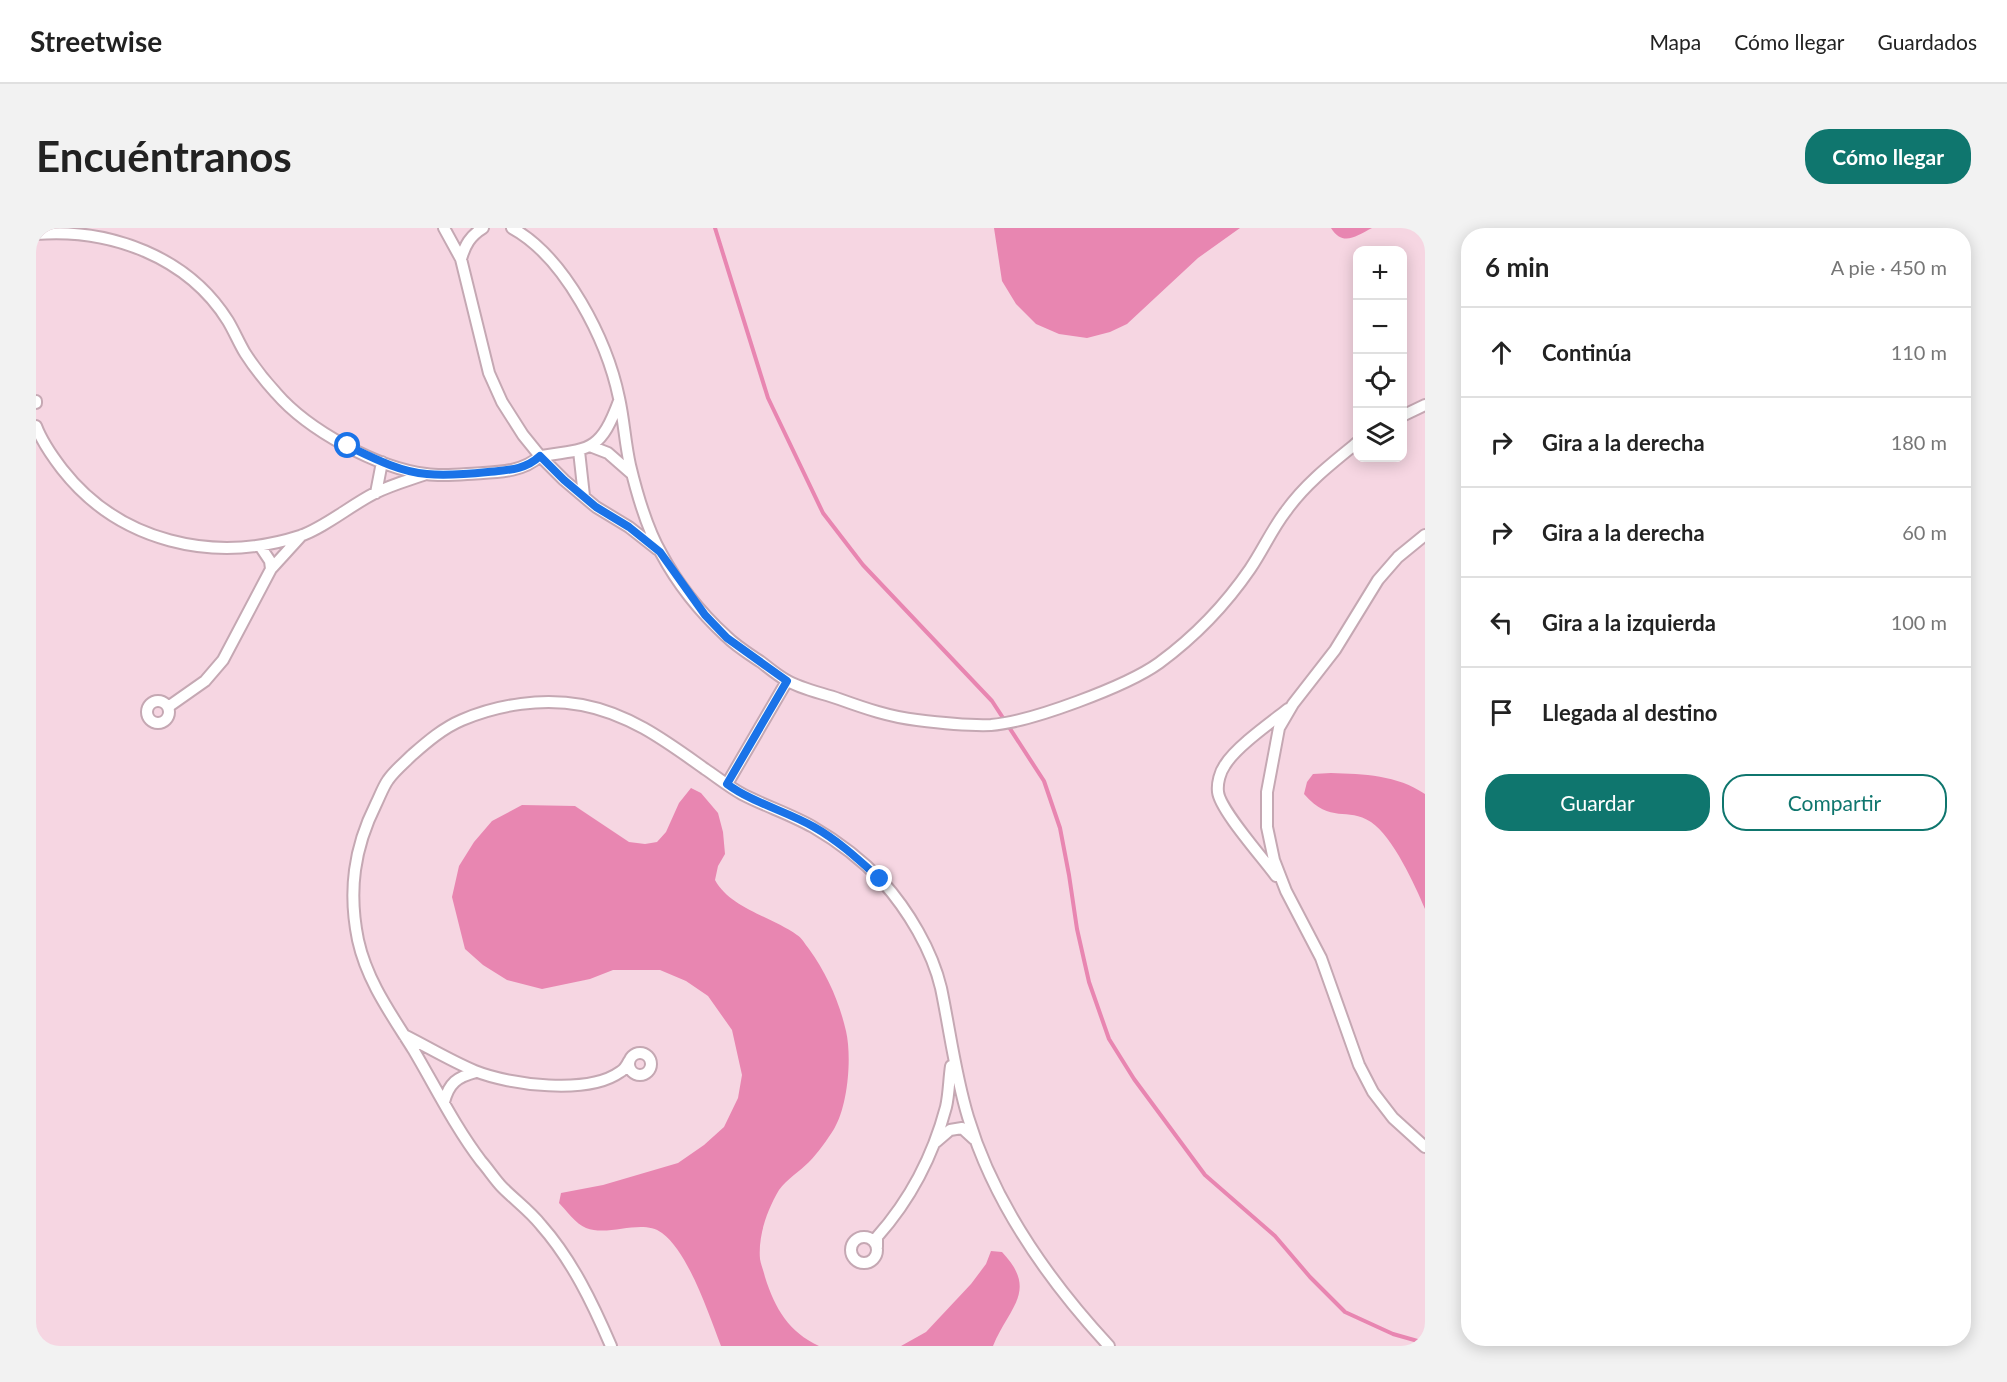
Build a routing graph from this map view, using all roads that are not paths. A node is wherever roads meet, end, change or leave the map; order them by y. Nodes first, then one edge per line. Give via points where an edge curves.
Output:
1 (444, 228) edge
2 (483, 228) edge
3 (512, 228) edge
4 (36, 234) edge
5 (461, 259) junction
6 (620, 399) junction
7 (1425, 405) edge
8 (1407, 414) edge
9 (36, 426) edge
10 (590, 446) junction
11 (1353, 446) edge
12 (579, 450) junction
13 (540, 456) junction
14 (381, 462) junction
15 (426, 474) junction
16 (633, 474) junction
17 (376, 493) junction
18 (584, 496) junction
19 (302, 535) junction
20 (1425, 535) edge
21 (260, 546) junction
22 (660, 552) junction
23 (271, 569) junction
24 (787, 681) junction
25 (1293, 704) junction
26 (168, 707) dead end
27 (727, 784) junction
28 (1286, 891) junction
29 (404, 1035) junction
30 (952, 1054) junction
31 (629, 1061) junction
32 (622, 1071) junction
33 (476, 1072) junction
34 (637, 1075) junction
35 (444, 1102) junction
36 (977, 1142) junction
37 (934, 1143) junction
38 (1425, 1147) edge
39 (873, 1240) dead end
40 (611, 1346) edge
41 (1109, 1346) edge

1 - 5 street
2 - 5 street via 466,244
3 - 6 street via 550,259 575,293 597,331
4 - 14 street via 85,233 123,240 156,252 176,265 228,320 245,353 277,394 310,425
5 - 13 street via 489,373 502,402
6 - 10 street via 606,432
6 - 16 street
7 - 8 street
9 - 21 street via 78,488 138,531 180,543 223,549
10 - 12 street
10 - 16 street via 608,453
11 - 24 street via 1319,473 1286,510 1249,571 1183,643 1158,664 1083,699 994,725 958,725 905,719
12 - 13 street
12 - 18 street
13 - 15 street via 517,470
13 - 18 street
14 - 15 street
14 - 17 street
15 - 17 street
16 - 22 street
17 - 19 street
18 - 22 street
19 - 21 street
19 - 23 street
20 - 25 street via 1378,580 1335,650
21 - 23 street
22 - 24 street via 705,615 727,638
23 - 26 street via 222,660 205,681
24 - 27 street
25 - 28 street via 1279,728 1267,792 1267,827
25 - 28 street via 1225,764 1218,793 1224,808
27 - 29 street via 652,731 584,705 544,701 499,708 462,720 431,739 387,780 360,842 355,866 358,937 366,968
27 - 30 street via 815,828 880,879 925,947 940,984
28 - 38 street via 1321,958 1373,1092 1393,1118
29 - 33 street
29 - 35 street
30 - 36 street
30 - 37 street via 946,1105
31 - 32 street
31 - 34 street via 630,1070
31 - 34 street via 638,1053 649,1059 648,1071
32 - 33 street via 609,1078 559,1086 527,1085
32 - 34 street
33 - 35 street via 456,1079
35 - 40 street via 478,1156 503,1188 544,1228 564,1256
36 - 37 street via 962,1128 950,1130
36 - 41 street via 1028,1244 1080,1315
37 - 39 street via 918,1181 897,1215

